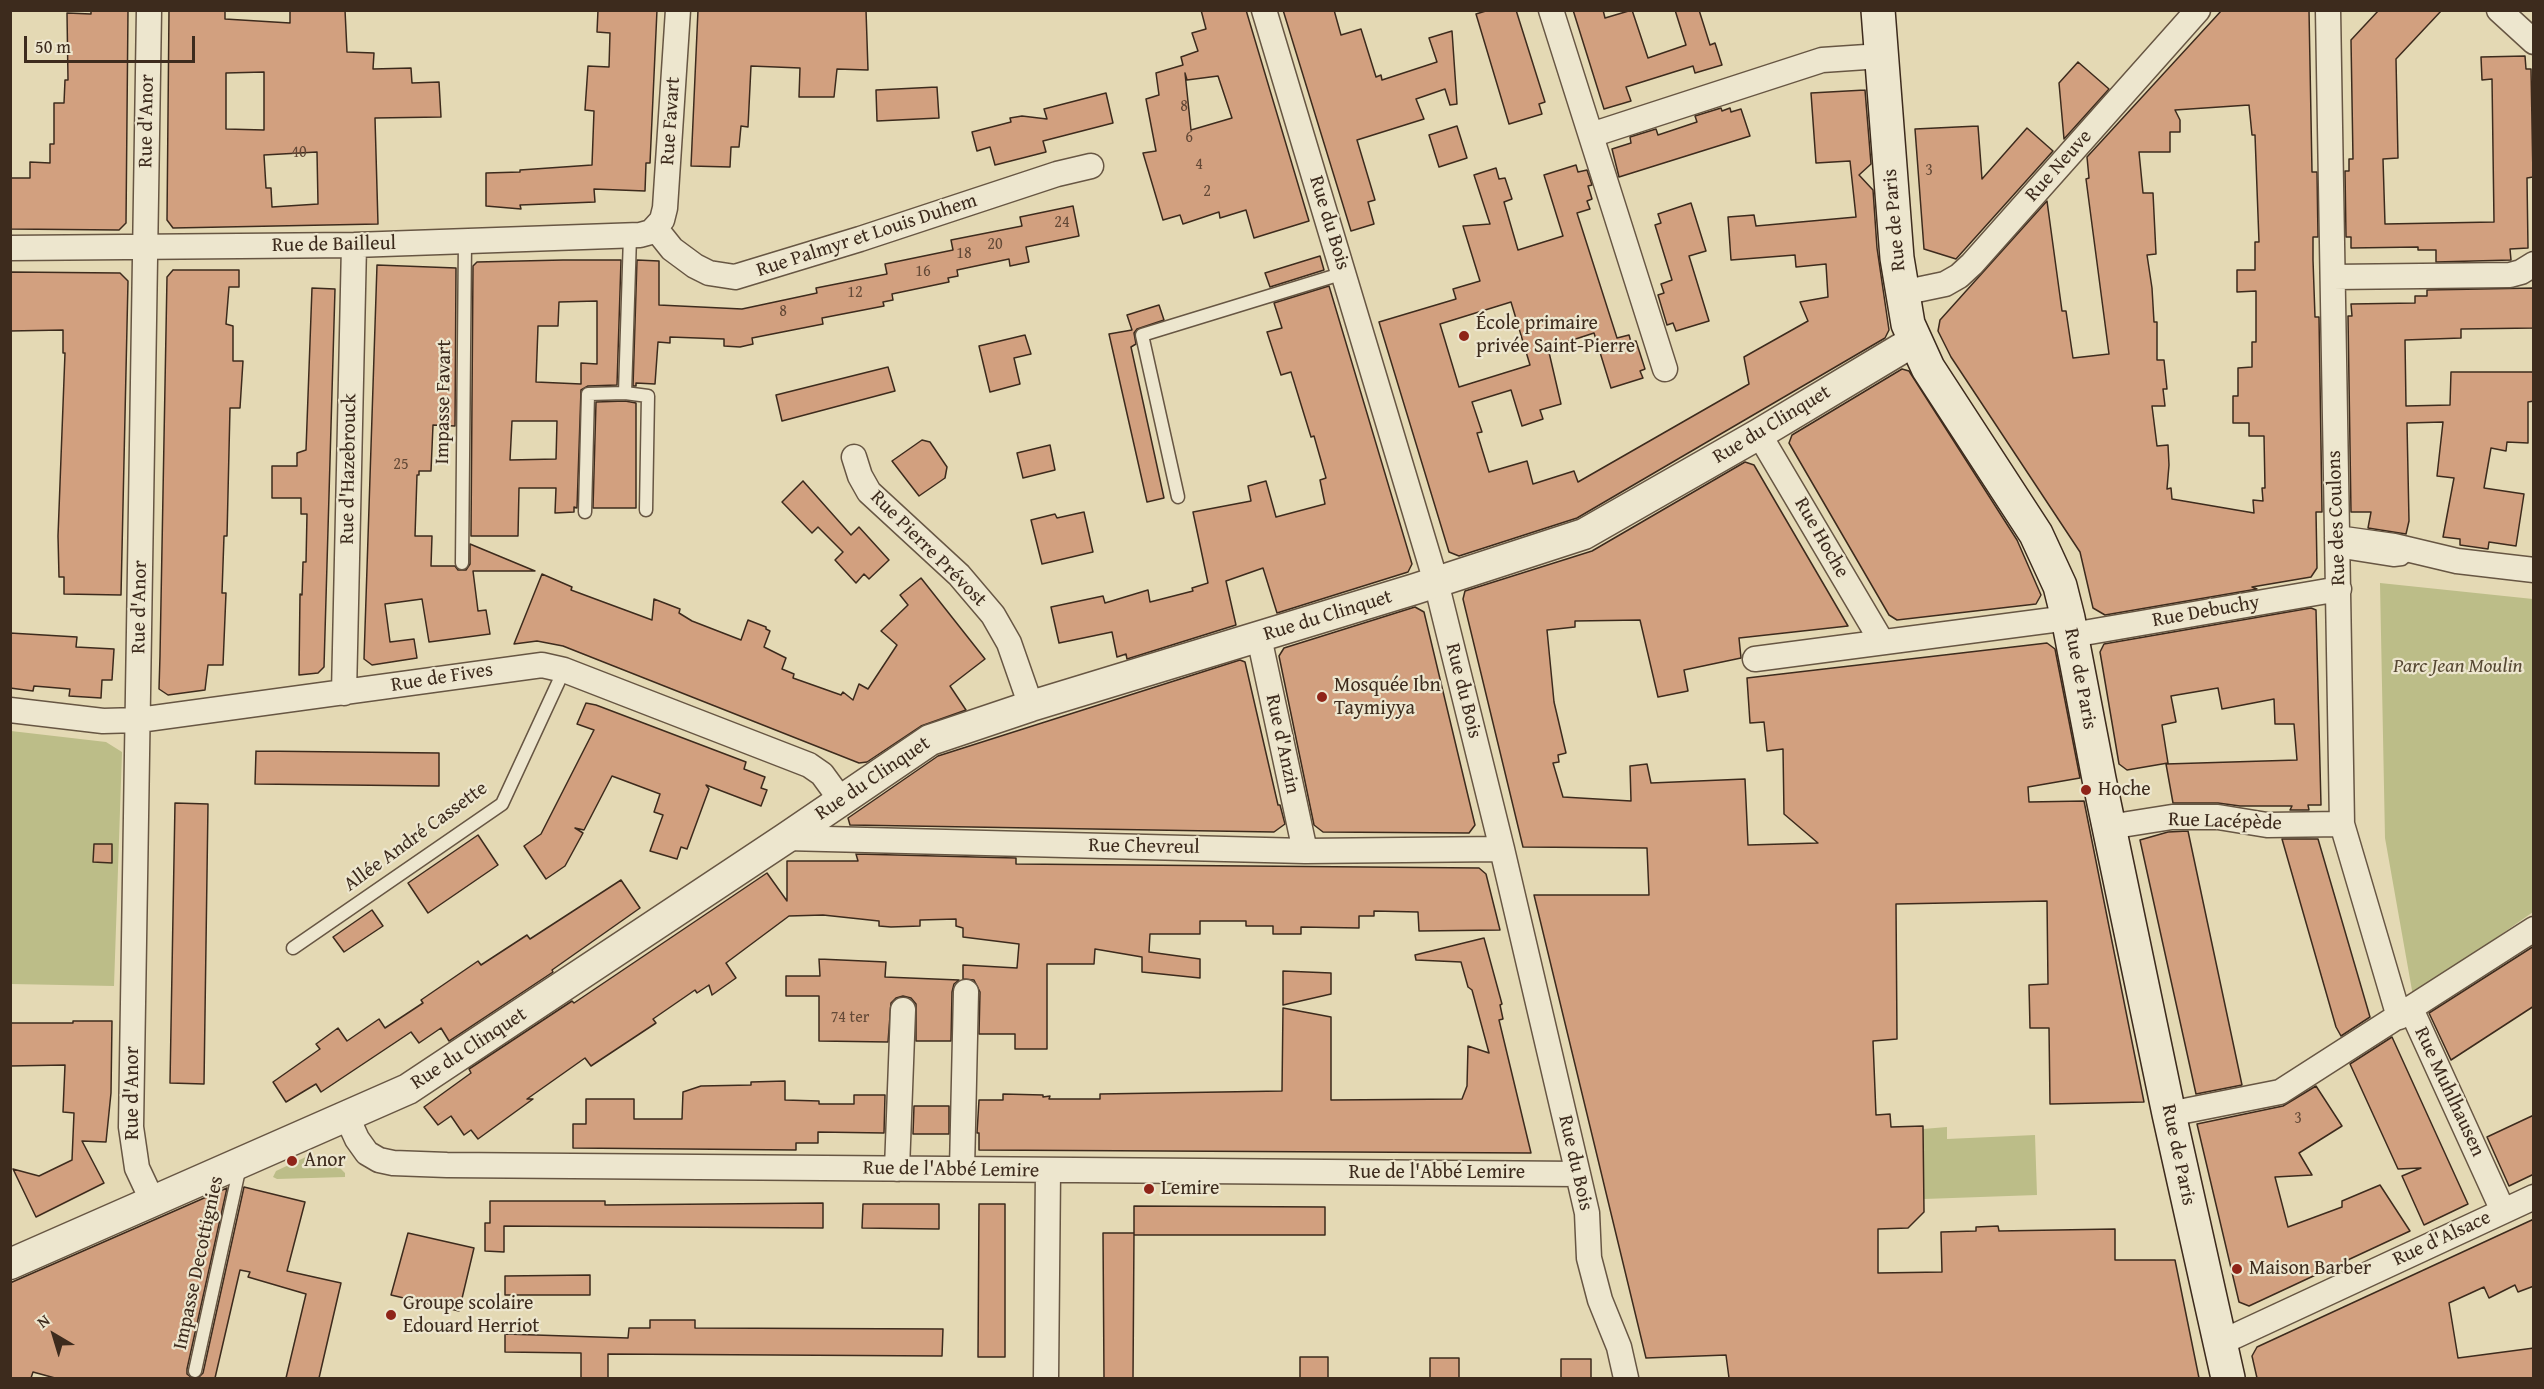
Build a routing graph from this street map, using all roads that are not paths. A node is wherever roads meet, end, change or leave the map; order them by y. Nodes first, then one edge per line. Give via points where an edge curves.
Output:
1 (148, 10) edge
2 (678, 10) edge
3 (1264, 10) edge
4 (1551, 10) edge
5 (1878, 10) edge
6 (2198, 10) edge
7 (2328, 10) edge
8 (2499, 10) edge
9 (2534, 42) edge
10 (1881, 56) junction
11 (1591, 135) junction
12 (1091, 166) dead end
13 (656, 229) junction
14 (630, 236) junction
15 (465, 241) junction
16 (354, 245) junction
17 (10, 248) edge
18 (146, 248) junction
19 (2534, 264) edge
20 (1344, 273) junction
21 (2333, 277) junction
22 (1902, 293) junction
23 (1914, 341) junction
24 (1665, 369) dead end
25 (625, 393) junction
26 (1759, 434) junction
27 (854, 457) dead end
28 (1178, 497) dead end
29 (646, 510) dead end
30 (585, 512) dead end
31 (2337, 544) junction
32 (462, 563) dead end
33 (2534, 570) edge
34 (1436, 582) junction
35 (2339, 590) junction
36 (2070, 626) junction
37 (1259, 637) junction
38 (1882, 642) junction
39 (1755, 659) dead end
40 (564, 670) junction
41 (344, 693) junction
42 (1031, 706) junction
43 (10, 710) edge
44 (139, 720) junction
45 (841, 800) junction
46 (2342, 824) junction
47 (2109, 827) junction
48 (786, 838) junction
49 (1502, 849) junction
50 (1305, 851) junction
51 (2534, 929) edge
52 (293, 948) dead end
53 (966, 992) dead end
54 (903, 1010) dead end
55 (2405, 1013) junction
56 (2169, 1114) junction
57 (347, 1117) junction
58 (241, 1162) junction
59 (897, 1169) junction
60 (962, 1169) junction
61 (1048, 1171) junction
62 (1578, 1174) junction
63 (2534, 1197) edge
64 (152, 1200) junction
65 (2503, 1211) junction
66 (10, 1264) edge
67 (2220, 1343) junction
68 (195, 1371) dead end
69 (1046, 1378) edge
70 (1626, 1378) edge
71 (2228, 1378) edge

1 - 18 street, Rue d'Anor
2 - 13 street, Rue Favart via 665,208
3 - 20 street, Rue du Bois
4 - 11 street
5 - 10 main road, Rue de Paris
6 - 22 street, Rue Neuve via 1972,264 1945,284
7 - 21 street, Rue des Coulons
8 - 9 street
10 - 11 street via 1822,60
10 - 22 main road, Rue de Paris
11 - 24 street
12 - 13 street, Rue Palmyr et Louis Duhem via 735,277 709,273 695,266 672,249
13 - 14 street, Rue de Bailleul
14 - 15 street, Rue de Bailleul
14 - 25 lane
15 - 16 street, Rue de Bailleul
15 - 32 lane, Impasse Favart
16 - 18 street, Rue de Bailleul
16 - 41 street, Rue d'Hazebrouck
17 - 18 street, Rue de Bailleul
18 - 44 street, Rue d'Anor
19 - 21 street via 2510,275
20 - 28 lane via 1142,335
20 - 34 street, Rue du Bois
21 - 31 street, Rue des Coulons
22 - 23 main road, Rue de Paris
23 - 26 street, Rue du Clinquet
23 - 36 main road, Rue de Paris via 2036,534 2055,571
25 - 29 lane via 648,396
25 - 30 lane via 588,394
26 - 34 street, Rue du Clinquet via 1584,534
26 - 38 street, Rue Hoche
27 - 42 street, Rue Pierre Prévost via 869,492 949,566 993,615 1009,643
31 - 33 street via 2411,550 2457,561
31 - 35 street, Rue des Coulons
34 - 37 street, Rue du Clinquet
34 - 49 street, Rue du Bois
35 - 36 street, Rue Debuchy
35 - 46 street, Rue des Coulons
36 - 38 street
36 - 47 main road, Rue de Paris
37 - 42 street, Rue du Clinquet
37 - 50 street, Rue d'Anzin
38 - 39 street
40 - 41 street, Rue de Fives via 530,665
40 - 45 street, Rue de Fives via 809,765 822,774
40 - 52 lane, Allée André Cassette via 502,804
41 - 44 street, Rue de Fives
42 - 45 street, Rue du Clinquet via 930,740
43 - 44 street, Rue de Fives via 104,721
44 - 64 street, Rue d'Anor via 131,1128 137,1168
45 - 48 street, Rue du Clinquet
46 - 47 street, Rue Lacépède via 2267,825 2218,817 2172,817
46 - 55 street, Rue des Coulons
47 - 56 main road, Rue de Paris
48 - 50 street, Rue Chevreul
48 - 57 street, Rue du Clinquet via 423,1080
49 - 50 street, Rue Chevreul
49 - 62 street, Rue du Bois
51 - 55 street, Rue Muhlhausen
53 - 60 street
54 - 59 street
55 - 56 street via 2280,1092
55 - 65 street, Rue Muhlhausen
56 - 67 main road, Rue de Paris
57 - 58 street, Rue du Clinquet
57 - 59 street, Rue de l'Abbé Lemire via 367,1153 393,1163
58 - 64 street, Rue du Clinquet
58 - 68 lane, Impasse Decottignies
59 - 60 street, Rue de l'Abbé Lemire
60 - 61 street, Rue de l'Abbé Lemire
61 - 62 street, Rue de l'Abbé Lemire
61 - 69 street
62 - 70 street, Rue du Bois via 1587,1213 1589,1258
63 - 65 street, Rue d'Alsace
64 - 66 street, Rue du Clinquet
65 - 67 street, Rue d'Alsace
67 - 71 main road, Rue de Paris

